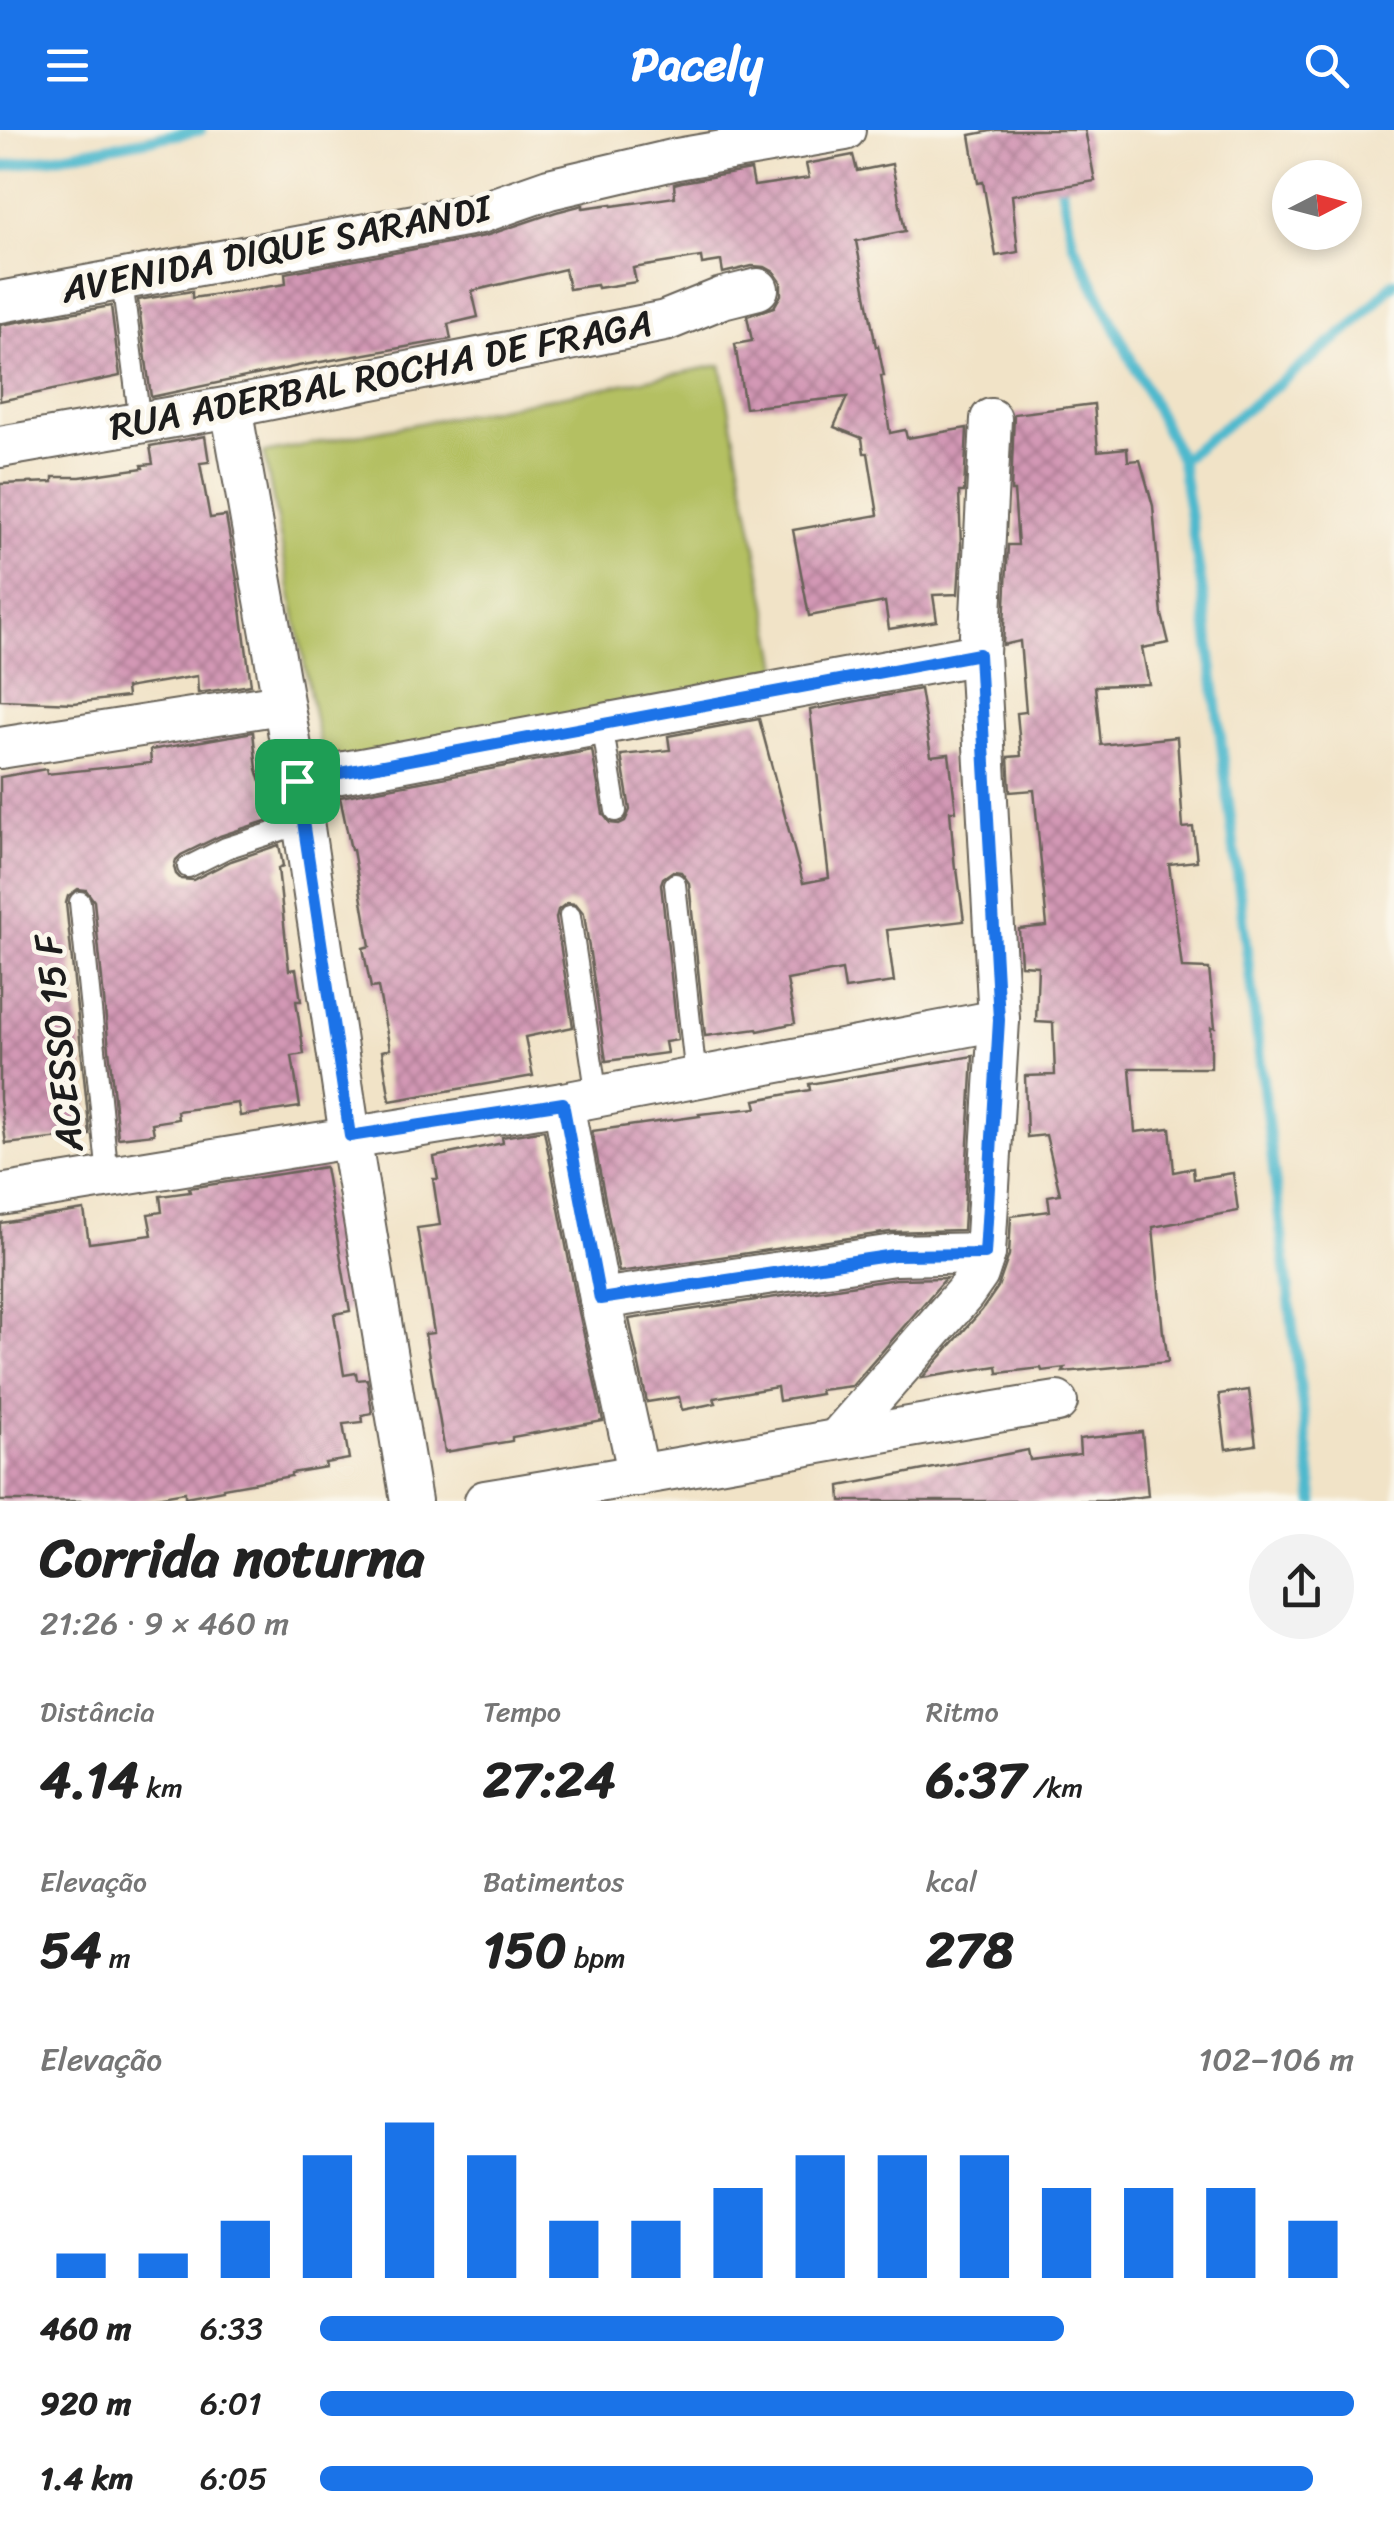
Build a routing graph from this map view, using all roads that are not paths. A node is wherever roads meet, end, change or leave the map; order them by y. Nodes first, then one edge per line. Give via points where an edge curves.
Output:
1 (845, 130) edge
2 (122, 281) junction
3 (758, 289) dead end
4 (0, 302) edge
5 (231, 407) junction
6 (990, 419) dead end
7 (140, 422) junction
8 (0, 447) edge
9 (979, 654) junction
10 (281, 704) junction
11 (602, 724) junction
12 (0, 748) edge
13 (297, 781) junction
14 (616, 810) dead end
15 (303, 823) junction
16 (188, 868) dead end
17 (675, 884) dead end
18 (80, 902) dead end
19 (570, 916) dead end
20 (999, 1020) junction
21 (696, 1078) junction
22 (580, 1100) junction
23 (350, 1136) junction
24 (108, 1177) junction
25 (0, 1194) edge
26 (985, 1254) junction
27 (600, 1299) junction
28 (1057, 1402) dead end
29 (838, 1438) junction
30 (639, 1476) junction
31 (411, 1501) edge
32 (485, 1501) edge

1 - 2 street, AVENIDA DIQUE SARANDI via 677,159 548,189 480,214
2 - 4 street, AVENIDA DIQUE SARANDI
2 - 7 lane
3 - 5 street, RUA ADERBAL ROCHA DE FRAGA via 666,320
5 - 7 street, RUA ADERBAL ROCHA DE FRAGA
5 - 10 street
6 - 9 street
7 - 8 street, RUA ADERBAL ROCHA DE FRAGA
9 - 11 street
9 - 20 street
10 - 12 street
10 - 13 street
11 - 13 street
11 - 14 lane
13 - 15 street
15 - 16 lane
15 - 23 street
17 - 21 lane
18 - 24 lane, ACESSO 15 F
19 - 22 lane
20 - 21 street
20 - 26 street
21 - 22 street
22 - 23 street
22 - 27 street
23 - 24 street
23 - 31 street
24 - 25 street
26 - 27 street via 894,1255
26 - 29 street via 964,1294
27 - 30 street
28 - 29 street
29 - 30 street
30 - 32 street

